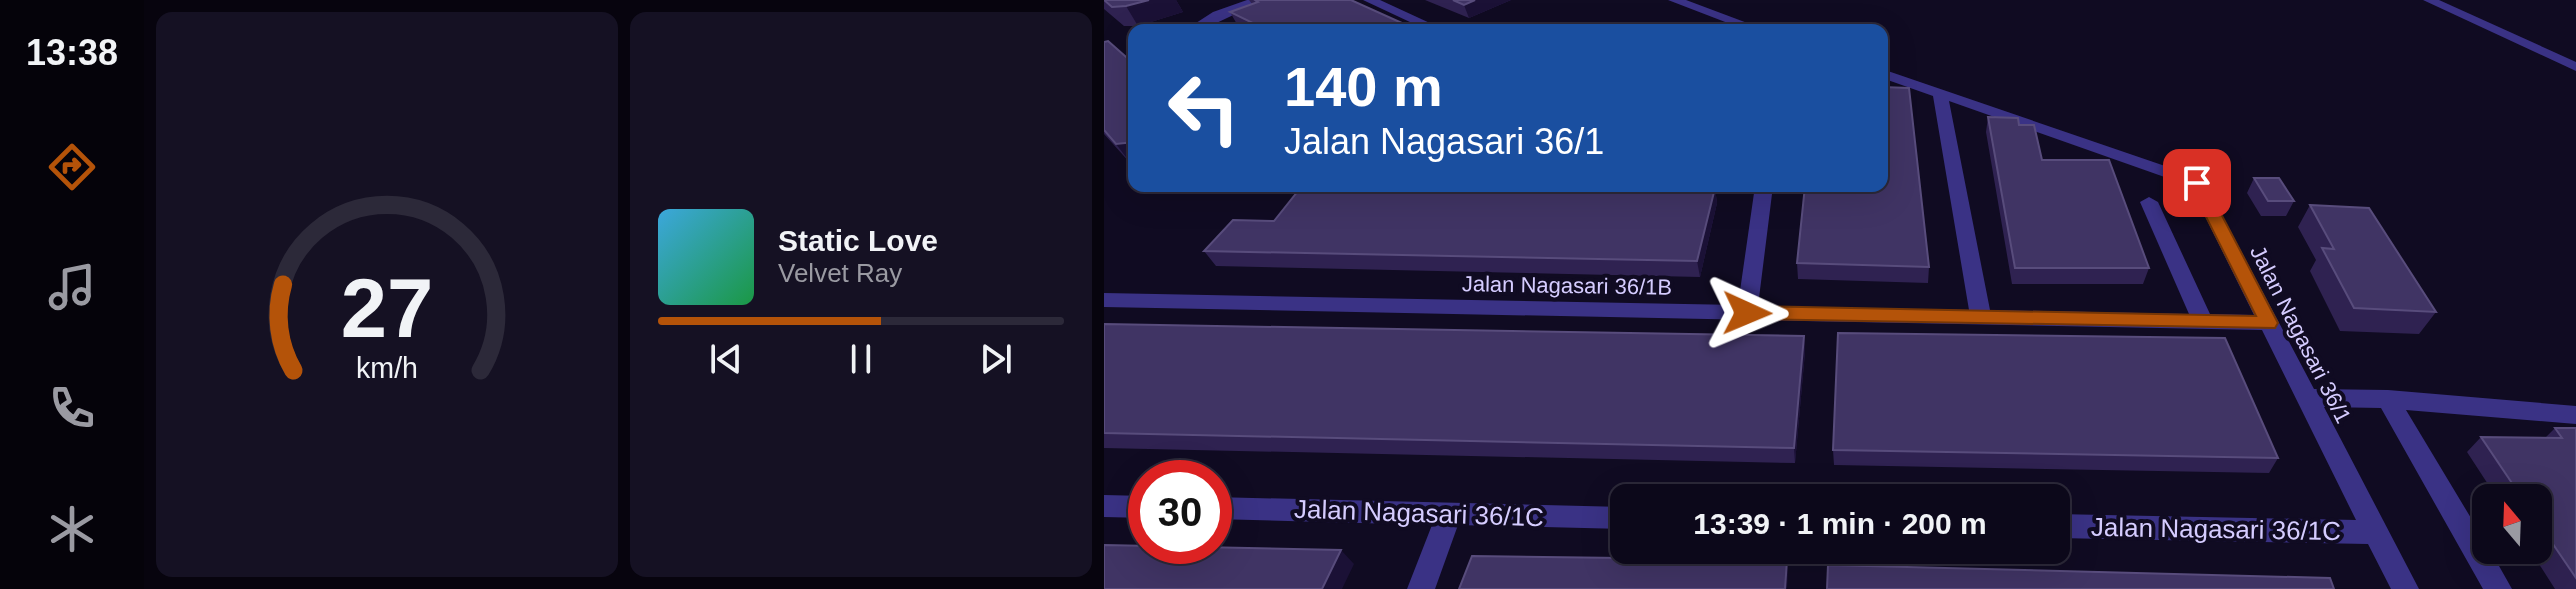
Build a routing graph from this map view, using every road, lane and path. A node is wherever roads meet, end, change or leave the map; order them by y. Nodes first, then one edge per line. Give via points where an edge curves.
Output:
1 (1259, 0) edge
2 (1369, 0) edge
3 (1674, 0) edge
4 (2429, 0) edge
5 (1204, 24) edge
6 (1424, 24) edge
7 (1742, 24) edge
8 (2576, 67) edge
9 (1888, 75) edge
10 (1940, 93) junction
11 (1763, 192) edge
12 (2149, 202) dead end
13 (1104, 300) edge
14 (1747, 313) junction
15 (1981, 318) junction
16 (2203, 322) junction
17 (2269, 323) junction
18 (2307, 398) junction
19 (2388, 399) junction
20 (2576, 415) edge
21 (1104, 506) edge
22 (1128, 507) edge
23 (1232, 509) edge
24 (1449, 515) junction
25 (1610, 518) edge
26 (2070, 526) edge
27 (2376, 532) junction
28 (1421, 589) edge
29 (2405, 589) edge
30 (2498, 589) edge

1 - 5 street
2 - 6 street
3 - 7 street
4 - 8 street
9 - 10 street, Jalan Nagasari 36/1
10 - 15 street
10 - 17 street, Jalan Nagasari 36/1 via 2197,183
11 - 14 street
12 - 16 street
13 - 14 street, Jalan Nagasari 36/1B
14 - 15 street, Jalan Nagasari 36/1B
15 - 16 street, Jalan Nagasari 36/1B
16 - 17 street, Jalan Nagasari 36/1B
17 - 18 street, Jalan Nagasari 36/1
18 - 19 street
18 - 27 street, Jalan Nagasari 36/1
19 - 20 street
19 - 30 street
21 - 22 street
23 - 24 street, Jalan Nagasari 36/1C
24 - 25 street, Jalan Nagasari 36/1C
24 - 28 street
26 - 27 street, Jalan Nagasari 36/1C
27 - 29 street, Jalan Nagasari 36/1

